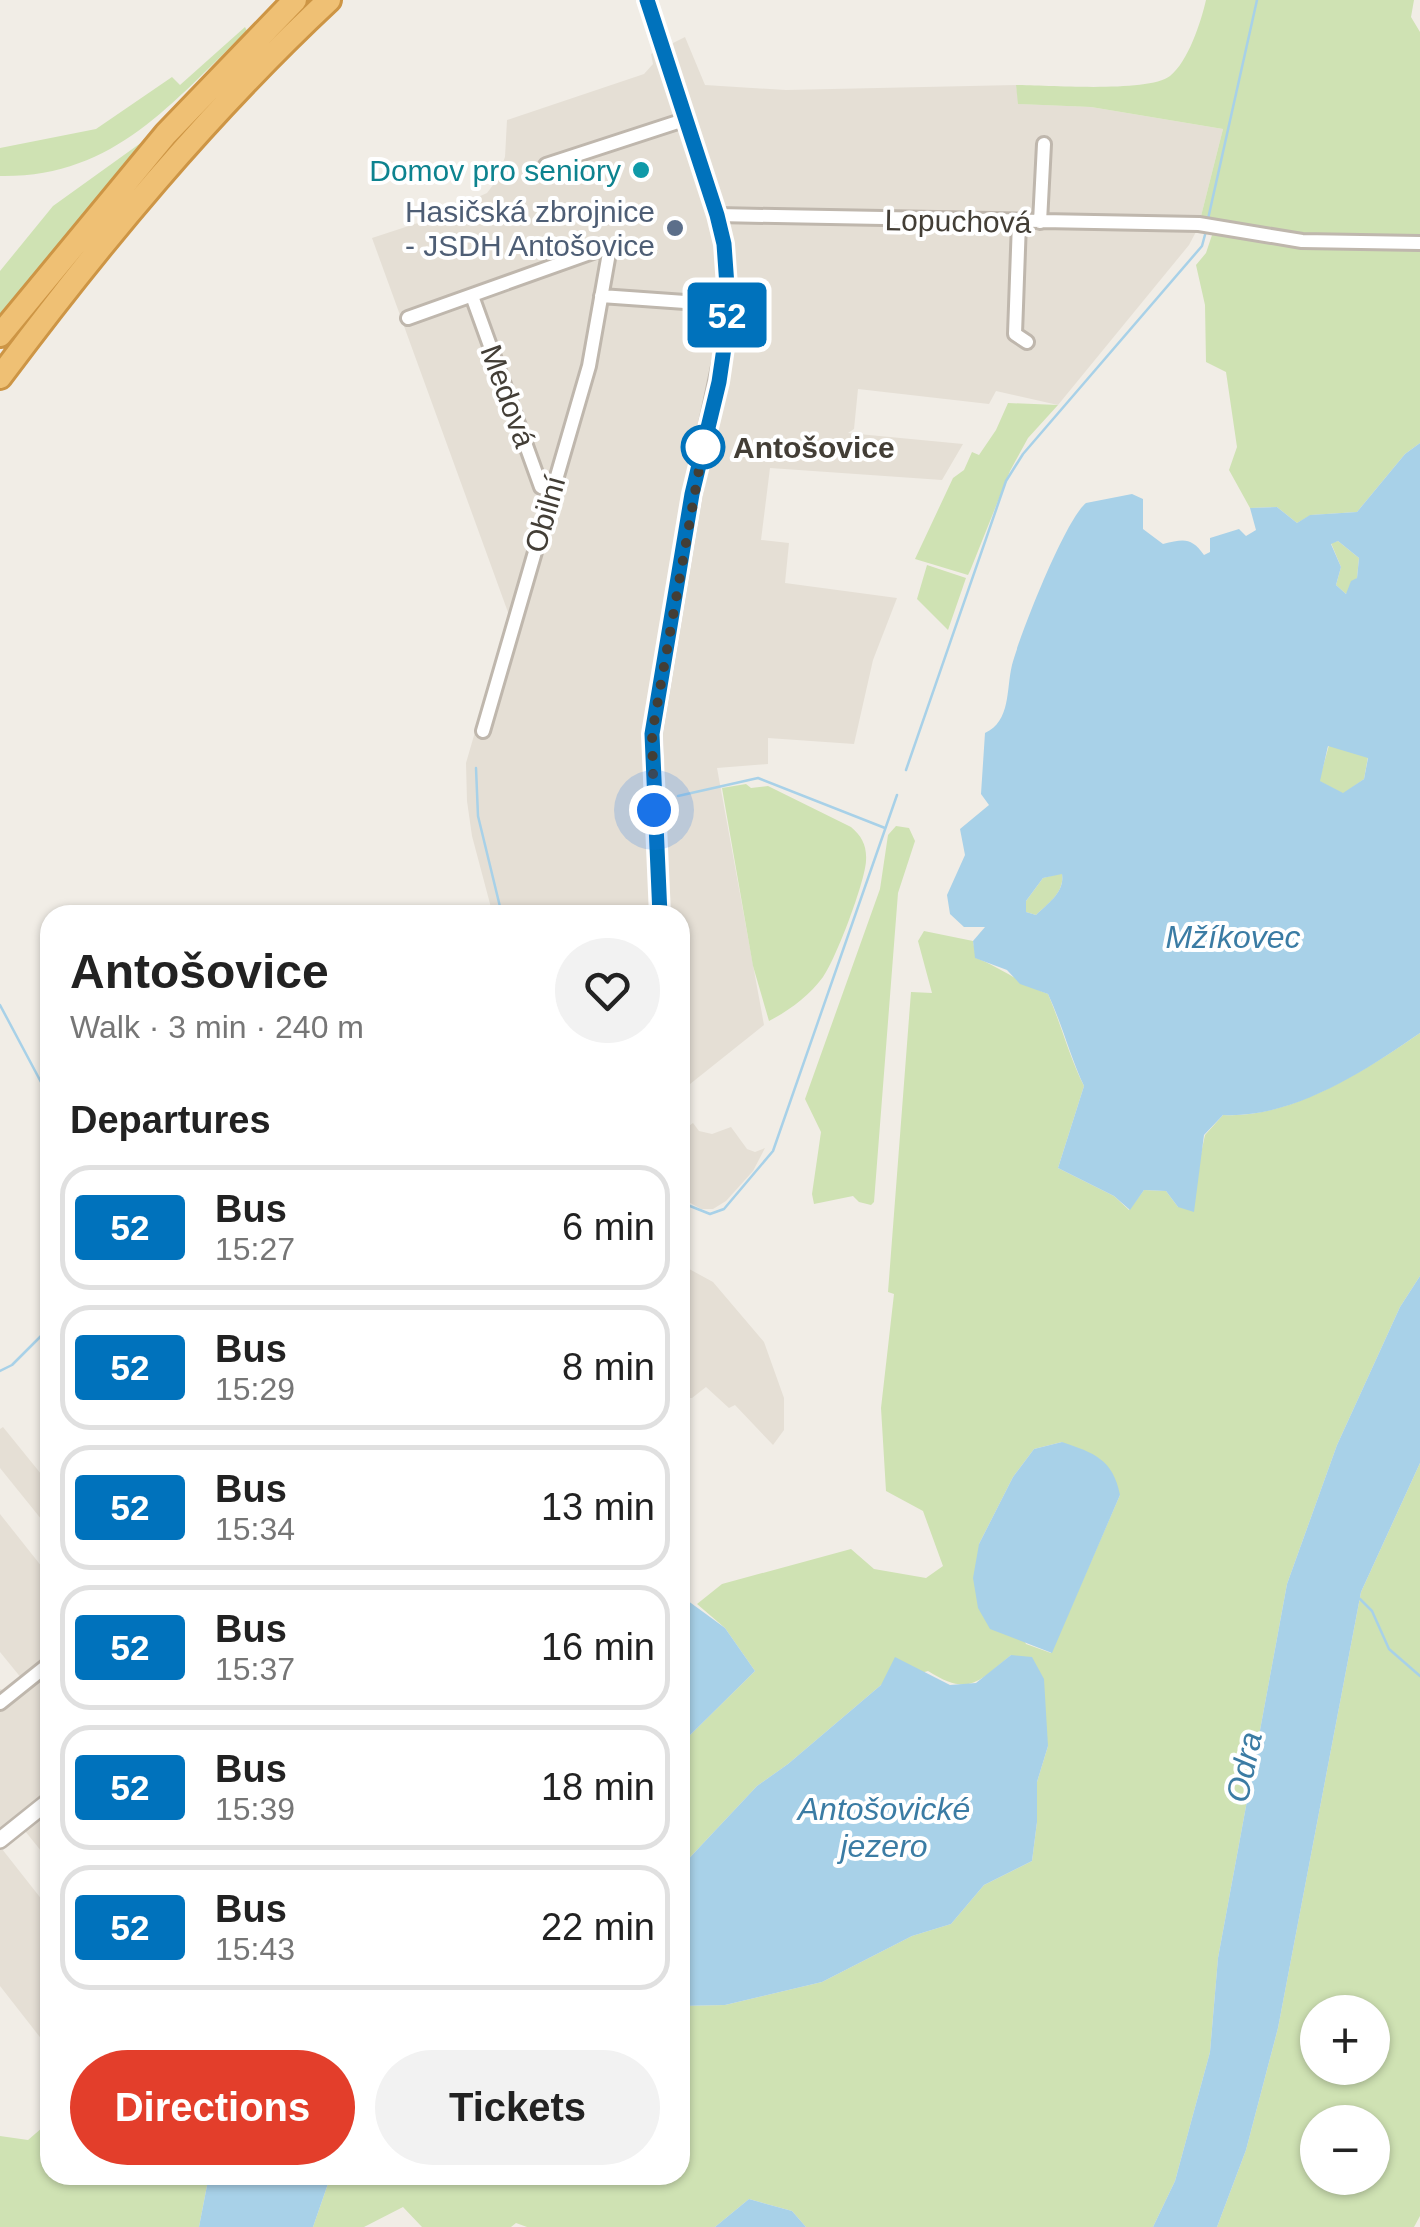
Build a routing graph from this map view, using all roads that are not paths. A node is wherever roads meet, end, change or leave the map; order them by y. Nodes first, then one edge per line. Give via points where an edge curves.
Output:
1 (295, 0) edge
2 (329, 0) edge
3 (647, 0) edge
4 (685, 114) junction
5 (1044, 144) dead end
6 (546, 165) dead end
7 (717, 215) junction
8 (1019, 222) junction
9 (1040, 222) junction
10 (1420, 242) edge
11 (472, 296) junction
12 (601, 296) junction
13 (727, 305) junction
14 (408, 318) dead end
15 (0, 335) edge
16 (1028, 342) dead end
17 (0, 376) edge
18 (550, 490) junction
19 (483, 731) dead end
20 (660, 905) edge
21 (40, 1671) edge
22 (0, 1702) edge
23 (40, 1808) edge
24 (0, 1840) edge

1 - 15 highway via 166,134
2 - 17 highway via 118,225
3 - 4 street
4 - 6 street
4 - 7 street
5 - 9 street
7 - 8 street, Lopuchová
7 - 13 street
8 - 9 street, Lopuchová
8 - 16 street via 1014,334
9 - 10 street, Lopuchová via 1199,224 1302,240
11 - 12 street, Obilní via 602,249 609,254
11 - 14 street
11 - 18 street, Medová via 541,487
12 - 13 street
12 - 18 street, Obilní via 589,366
13 - 20 street via 719,382 692,494 652,734
18 - 19 street, Obilní
21 - 22 street
23 - 24 street

